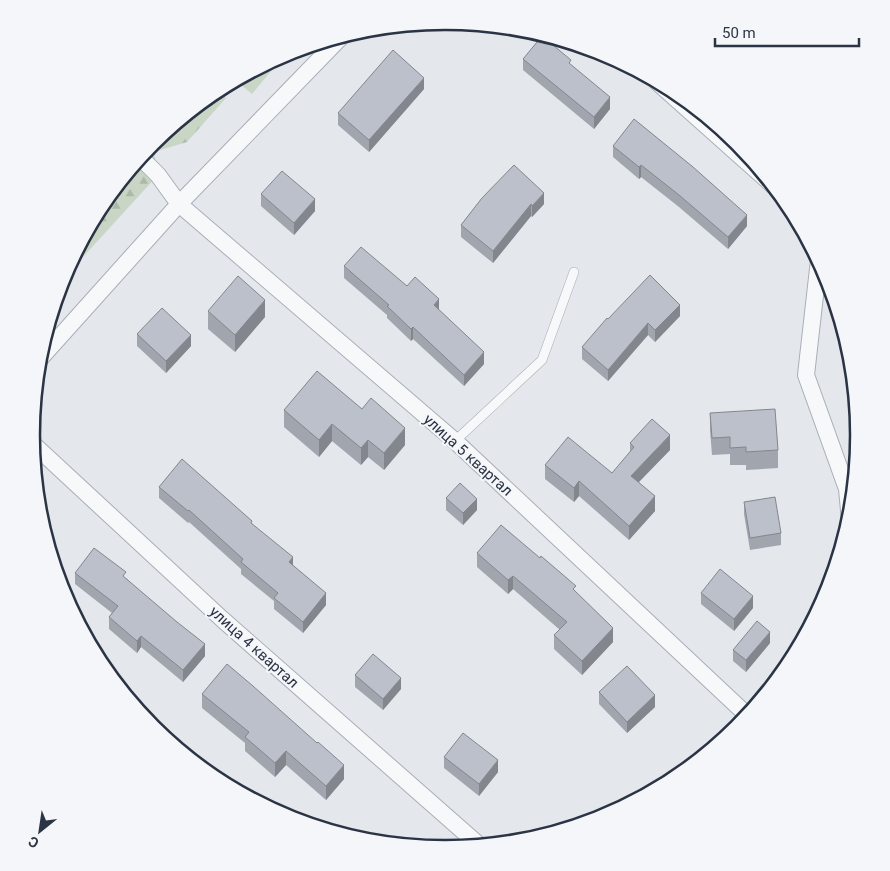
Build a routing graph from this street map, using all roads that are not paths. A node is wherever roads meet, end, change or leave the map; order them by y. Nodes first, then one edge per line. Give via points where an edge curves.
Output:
1 (332, 47) edge
2 (145, 162) edge
3 (179, 204) junction
4 (574, 272) dead end
5 (817, 274) edge
6 (49, 349) edge
7 (455, 441) junction
8 (40, 450) edge
9 (848, 479) edge
10 (743, 711) edge
11 (473, 840) edge

1 - 3 street
2 - 3 street, улица 5 квартал
3 - 6 street
3 - 7 street, улица 5 квартал
4 - 7 lane via 542,360
5 - 9 street via 806,376
7 - 10 street, улица 5 квартал
8 - 11 street, улица 4 квартал via 222,620

